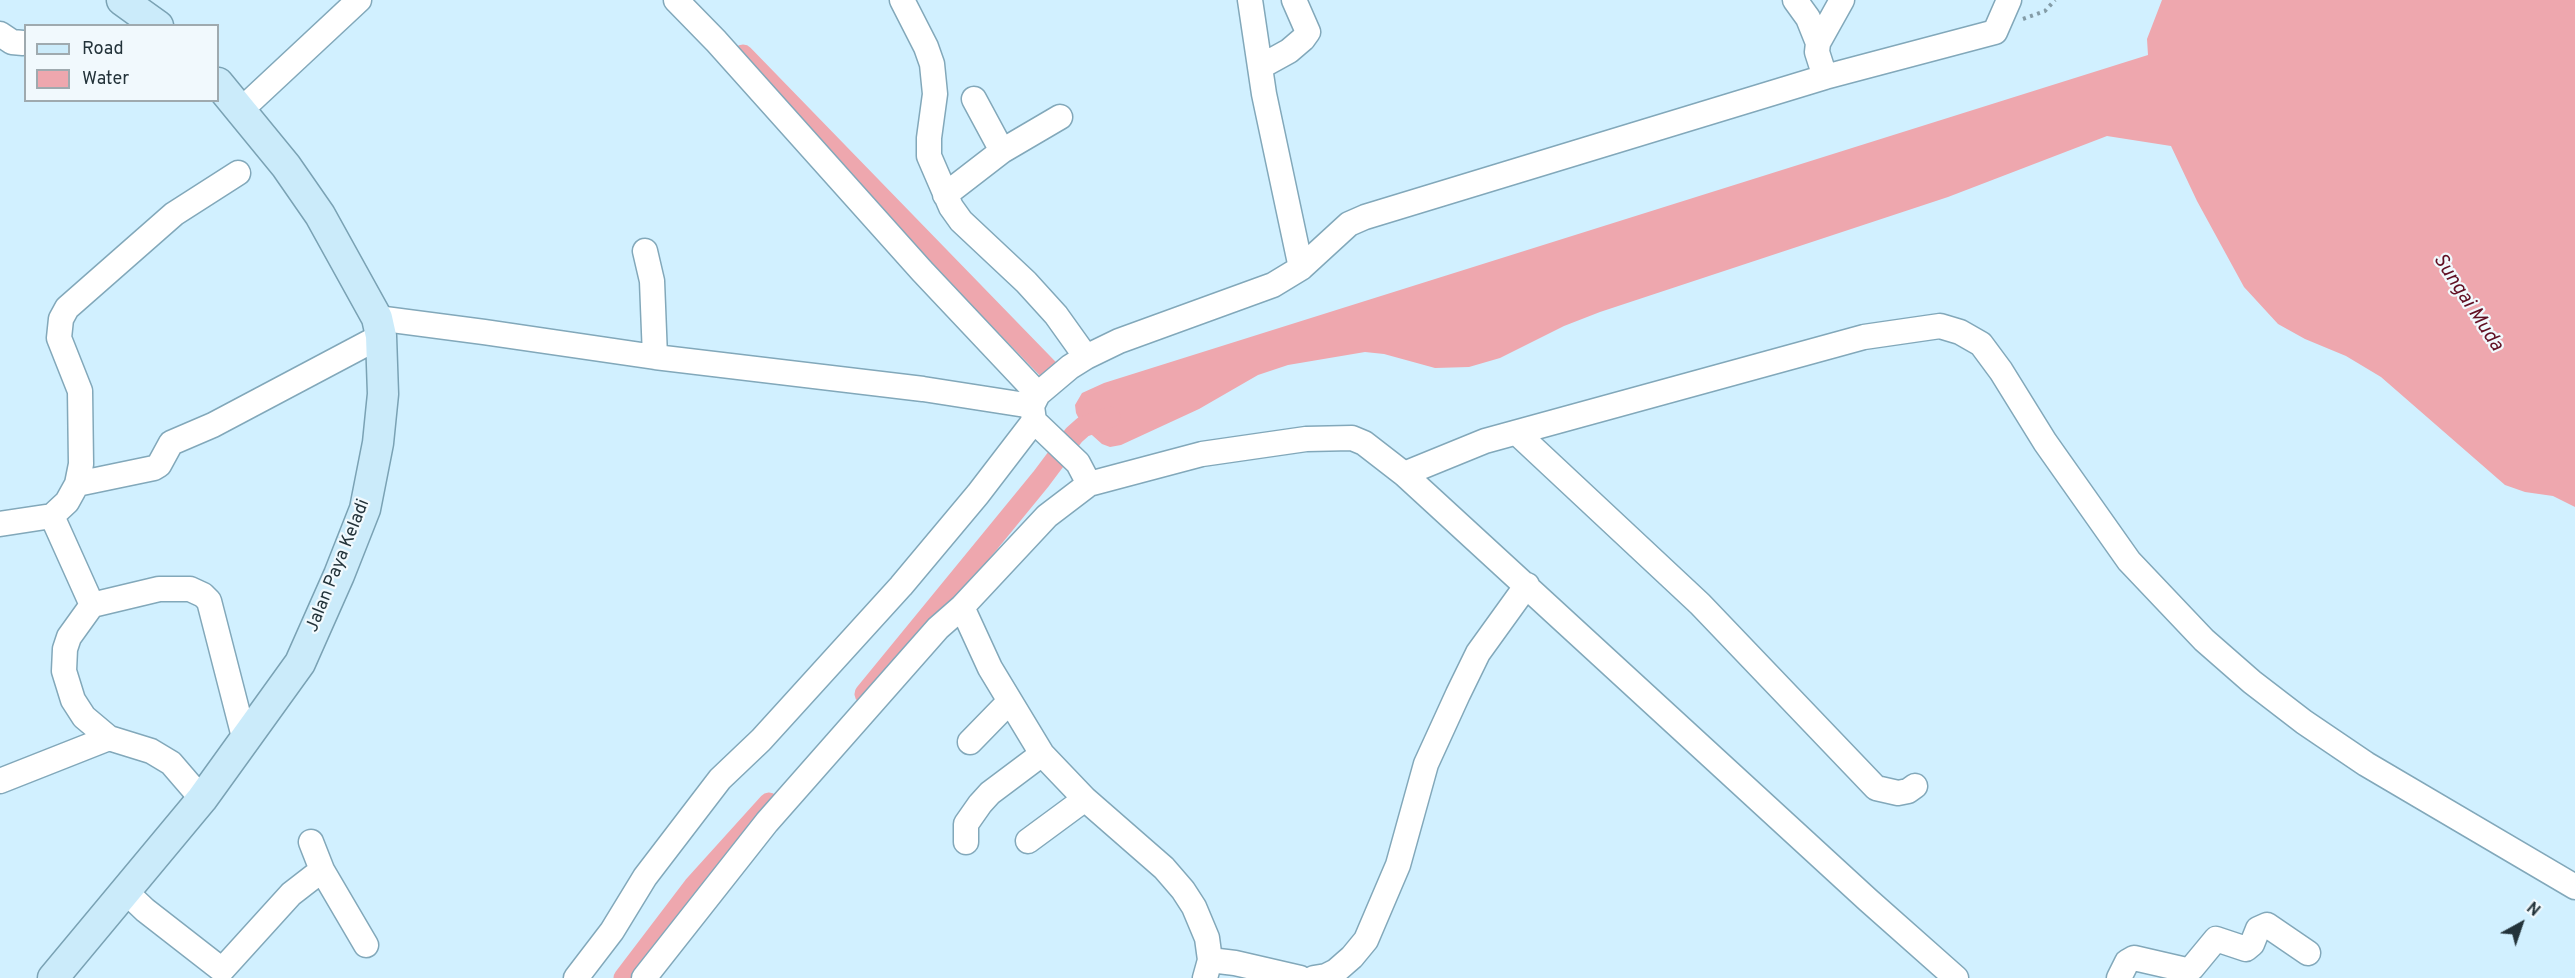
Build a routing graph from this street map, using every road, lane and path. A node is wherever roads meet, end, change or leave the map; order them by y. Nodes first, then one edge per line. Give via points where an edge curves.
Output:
1 (122, 0) edge
2 (360, 0) edge
3 (676, 0) edge
4 (1250, 0) edge
5 (1294, 0) edge
6 (1795, 0) edge
7 (1842, 0) edge
8 (2009, 0) edge
9 (914, 5) edge
10 (155, 24) edge
11 (0, 34) edge
12 (23, 43) dead end
13 (1818, 43) junction
14 (1260, 67) junction
15 (1825, 77) junction
16 (219, 84) edge
17 (974, 99) dead end
18 (240, 111) junction
19 (1060, 117) dead end
20 (1002, 151) junction
21 (238, 173) dead end
22 (945, 195) junction
23 (645, 251) dead end
24 (1301, 268) junction
25 (379, 327) junction
26 (655, 357) junction
27 (1086, 357) junction
28 (1037, 414) junction
29 (1517, 434) junction
30 (1083, 474) junction
31 (1404, 474) junction
32 (77, 484) junction
33 (52, 516) junction
34 (0, 524) edge
35 (1527, 585) junction
36 (92, 605) junction
37 (962, 607) junction
38 (1009, 702) junction
39 (109, 738) junction
40 (245, 741) junction
41 (970, 742) dead end
42 (1042, 754) junction
43 (0, 781) edge
44 (1916, 786) dead end
45 (202, 799) junction
46 (1085, 799) junction
47 (1028, 841) dead end
48 (311, 842) dead end
49 (966, 842) dead end
50 (322, 870) junction
51 (2575, 887) edge
52 (125, 891) junction
53 (366, 945) dead end
54 (2307, 953) dead end
55 (1207, 969) edge
56 (224, 974) edge
57 (53, 978) edge
58 (576, 978) edge
59 (644, 978) edge
60 (1300, 978) edge
61 (1314, 978) edge
62 (1956, 978) edge
63 (2118, 978) edge

1 - 10 main road
2 - 18 street
3 - 28 street via 922,271
4 - 14 street
5 - 14 street via 1308,32 1288,51
6 - 13 street
7 - 13 street
8 - 15 street via 1995,32
9 - 22 street via 932,64 929,156
11 - 12 street via 12,42
13 - 15 street
14 - 24 street
15 - 24 street via 1365,217 1335,235
16 - 18 main road, Jalan Paya Keladi
17 - 20 street
18 - 25 main road, Jalan Paya Keladi via 320,215
19 - 20 street
20 - 22 street
21 - 32 street via 174,214 67,308 61,319 59,338 80,391 81,464
22 - 27 street via 961,221 1026,282
23 - 26 street via 652,281
24 - 27 street via 1273,285 1119,341
25 - 26 street via 484,332
25 - 32 street via 213,425 171,443 154,468
25 - 40 main road, Jalan Paya Keladi via 383,394 365,509 300,663
26 - 28 street via 922,389
27 - 28 street via 1070,366
28 - 30 street
28 - 58 street via 978,494 901,586 761,741 720,779 645,877 612,931
29 - 31 street via 1485,441
29 - 44 street via 1700,604 1876,788 1898,793
29 - 51 street via 1864,337 1940,326 1960,332 1981,344 2001,371 2045,442 2129,561 2212,647 2287,709 2357,758
30 - 31 street via 1305,439 1352,438
30 - 37 street
31 - 35 street
32 - 33 street via 67,502
33 - 34 street
33 - 36 street
35 - 61 street via 1478,653 1453,704 1426,764 1398,865 1366,940 1336,971
35 - 62 street
36 - 39 street via 69,637 64,671 73,700 84,717
36 - 40 street via 159,589 190,589 203,595 209,601
37 - 38 street
37 - 59 street via 938,628 767,822
38 - 41 street
38 - 42 street
39 - 43 street
39 - 45 street via 151,751 171,763
40 - 45 main road, Jalan Paya Keladi
42 - 46 street
42 - 49 street via 980,804 966,824
45 - 52 main road, Jalan Paya Keladi
46 - 47 street
46 - 55 street via 1164,868 1183,890 1207,938
48 - 50 street
50 - 53 street
50 - 56 street via 291,894
52 - 56 street
52 - 57 main road, Jalan Paya Keladi
54 - 63 street via 2267,925 2258,929 2246,949 2216,939 2192,968 2134,958
55 - 60 street via 1235,963

